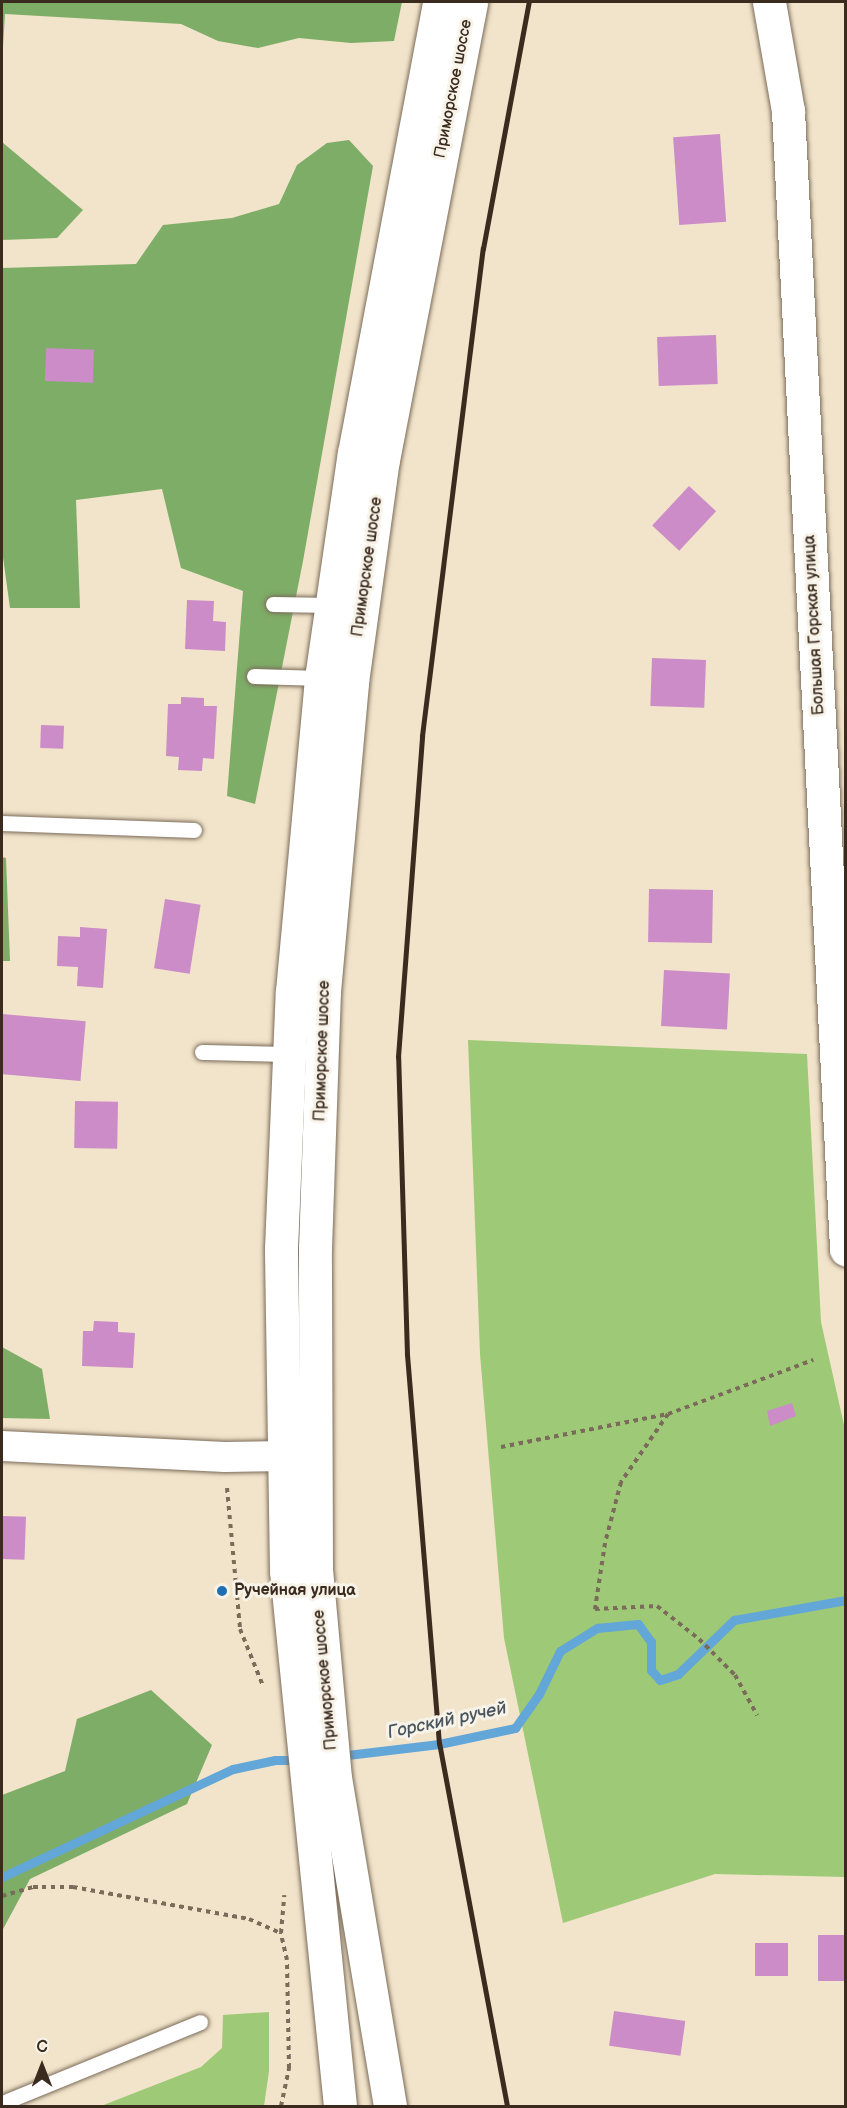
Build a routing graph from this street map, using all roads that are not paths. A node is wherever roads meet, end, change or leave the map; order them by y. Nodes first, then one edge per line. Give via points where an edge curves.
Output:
1 (440, 2) edge
2 (471, 2) edge
3 (770, 2) edge
4 (273, 604) dead end
5 (331, 605) junction
6 (254, 676) dead end
7 (321, 678) junction
8 (2, 823) edge
9 (194, 830) dead end
10 (202, 1052) dead end
11 (289, 1054) junction
12 (846, 1250) edge
13 (2, 1446) edge
14 (285, 1456) junction
15 (315, 1738) junction
16 (320, 1779) junction
17 (200, 2022) dead end
18 (2, 2103) edge
19 (340, 2106) edge
20 (390, 2106) edge

1 - 5 main road, Приморское шоссе via 354,453
2 - 15 main road, Приморское шоссе via 383,460 352,682 334,872 324,991 315,1248
3 - 12 main road, Большая Горская улица via 788,111
4 - 5 lane
5 - 7 main road, Приморское шоссе
6 - 7 lane
7 - 11 main road, Приморское шоссе
8 - 9 lane
10 - 11 lane
11 - 14 main road, Приморское шоссе via 281,1249
13 - 14 street via 225,1457
14 - 15 main road, Приморское шоссе via 286,1571
15 - 16 main road, Приморское шоссе
16 - 19 main road, Приморское шоссе
16 - 20 main road, Приморское шоссе
17 - 18 lane

